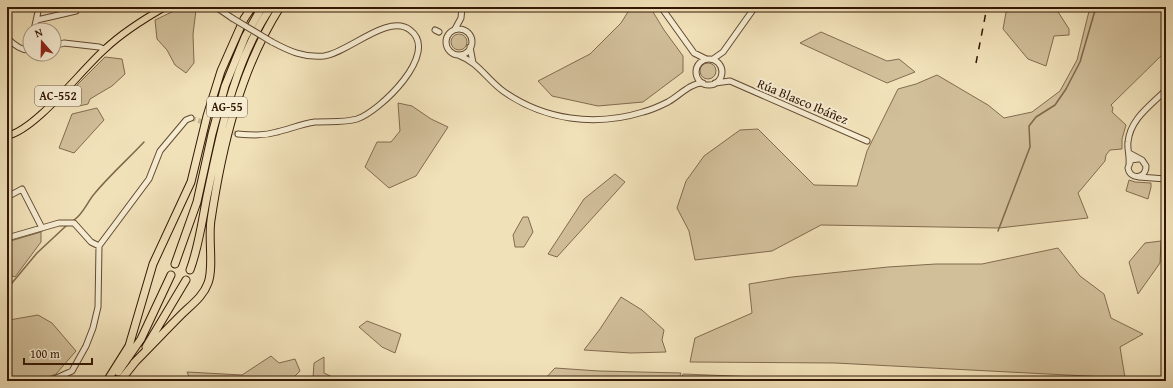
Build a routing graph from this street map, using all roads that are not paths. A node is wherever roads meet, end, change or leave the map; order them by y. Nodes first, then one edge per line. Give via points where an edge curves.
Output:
1 (39, 7) edge
2 (166, 7) edge
3 (216, 7) edge
4 (252, 7) edge
5 (262, 7) edge
6 (271, 7) edge
7 (280, 7) edge
8 (462, 7) edge
9 (661, 7) edge
10 (755, 7) edge
11 (76, 11) dead end
12 (461, 18) junction
13 (37, 20) joint
14 (455, 29) junction
15 (462, 29) junction
16 (7, 38) edge
17 (62, 44) edge
18 (22, 47) edge
19 (470, 47) junction
20 (104, 49) junction
21 (723, 52) junction
22 (694, 53) junction
23 (458, 54) junction
24 (706, 59) junction
25 (713, 59) junction
26 (473, 63) junction
27 (697, 66) junction
28 (720, 66) junction
29 (696, 75) junction
30 (730, 81) junction
31 (702, 83) junction
32 (715, 83) junction
33 (691, 86) junction
34 (1166, 90) edge
35 (191, 118) dead end
36 (238, 134) tunnel mouth
37 (7, 136) edge
38 (867, 141) dead end
39 (1129, 153) junction
40 (1138, 159) junction
41 (1129, 164) junction
42 (1146, 170) junction
43 (1138, 177) junction
44 (1153, 178) junction
45 (1166, 179) edge
46 (7, 197) edge
47 (42, 228) junction
48 (7, 238) edge
49 (99, 246) junction
50 (175, 264) dead end
51 (190, 270) dead end
52 (171, 275) dead end
53 (186, 280) dead end
54 (134, 363) junction
55 (50, 381) edge
56 (109, 381) edge
57 (120, 381) edge

1 - 13 street
2 - 20 main road, AC-552 via 142,20
3 - 36 street, bridge via 272,42 291,52 308,56 325,56 344,50 379,29 393,26 409,29 415,37 418,50 412,70 403,81 372,110 358,118 343,122 315,122 263,135
4 - 56 highway via 221,71 191,182 153,264 129,346
5 - 50 highway, AG-55 via 245,37 225,86 197,202
6 - 51 highway, AG-55 via 247,53 227,104 200,239
7 - 54 highway via 253,58 234,110 211,220 208,282 194,303
8 - 12 street
9 - 22 street
10 - 21 street
11 - 13 street
12 - 14 street
12 - 15 street
14 - 15 street
14 - 23 street via 448,35 446,44 452,52
15 - 19 street via 469,34
16 - 18 street
17 - 20 street
19 - 23 street via 466,52
19 - 26 street
20 - 37 main road, AC-552 via 31,124
21 - 25 street
21 - 28 street
22 - 24 street
22 - 27 street
23 - 26 street
24 - 25 street
24 - 27 street
25 - 28 street
26 - 33 street via 490,81 514,98 541,111 575,119 606,120 637,114 668,102
27 - 29 street
28 - 30 street
28 - 32 street via 721,76
29 - 31 street
29 - 33 street
30 - 32 street
30 - 38 street, Rúa Blasco Ibáñez
31 - 32 street
31 - 33 street
34 - 39 street via 1135,121 1131,128
35 - 49 street via 186,120 160,151 149,179
39 - 40 street
39 - 41 street
40 - 41 street via 1131,160
40 - 42 street via 1145,163
41 - 43 street via 1131,174
42 - 43 street
42 - 44 street
43 - 44 street
44 - 45 street
46 - 47 street via 22,189
47 - 48 street
47 - 49 street via 59,223 74,223 91,242
49 - 55 street via 98,307 93,328 72,371
52 - 56 highway via 141,339
53 - 54 highway
54 - 57 highway

